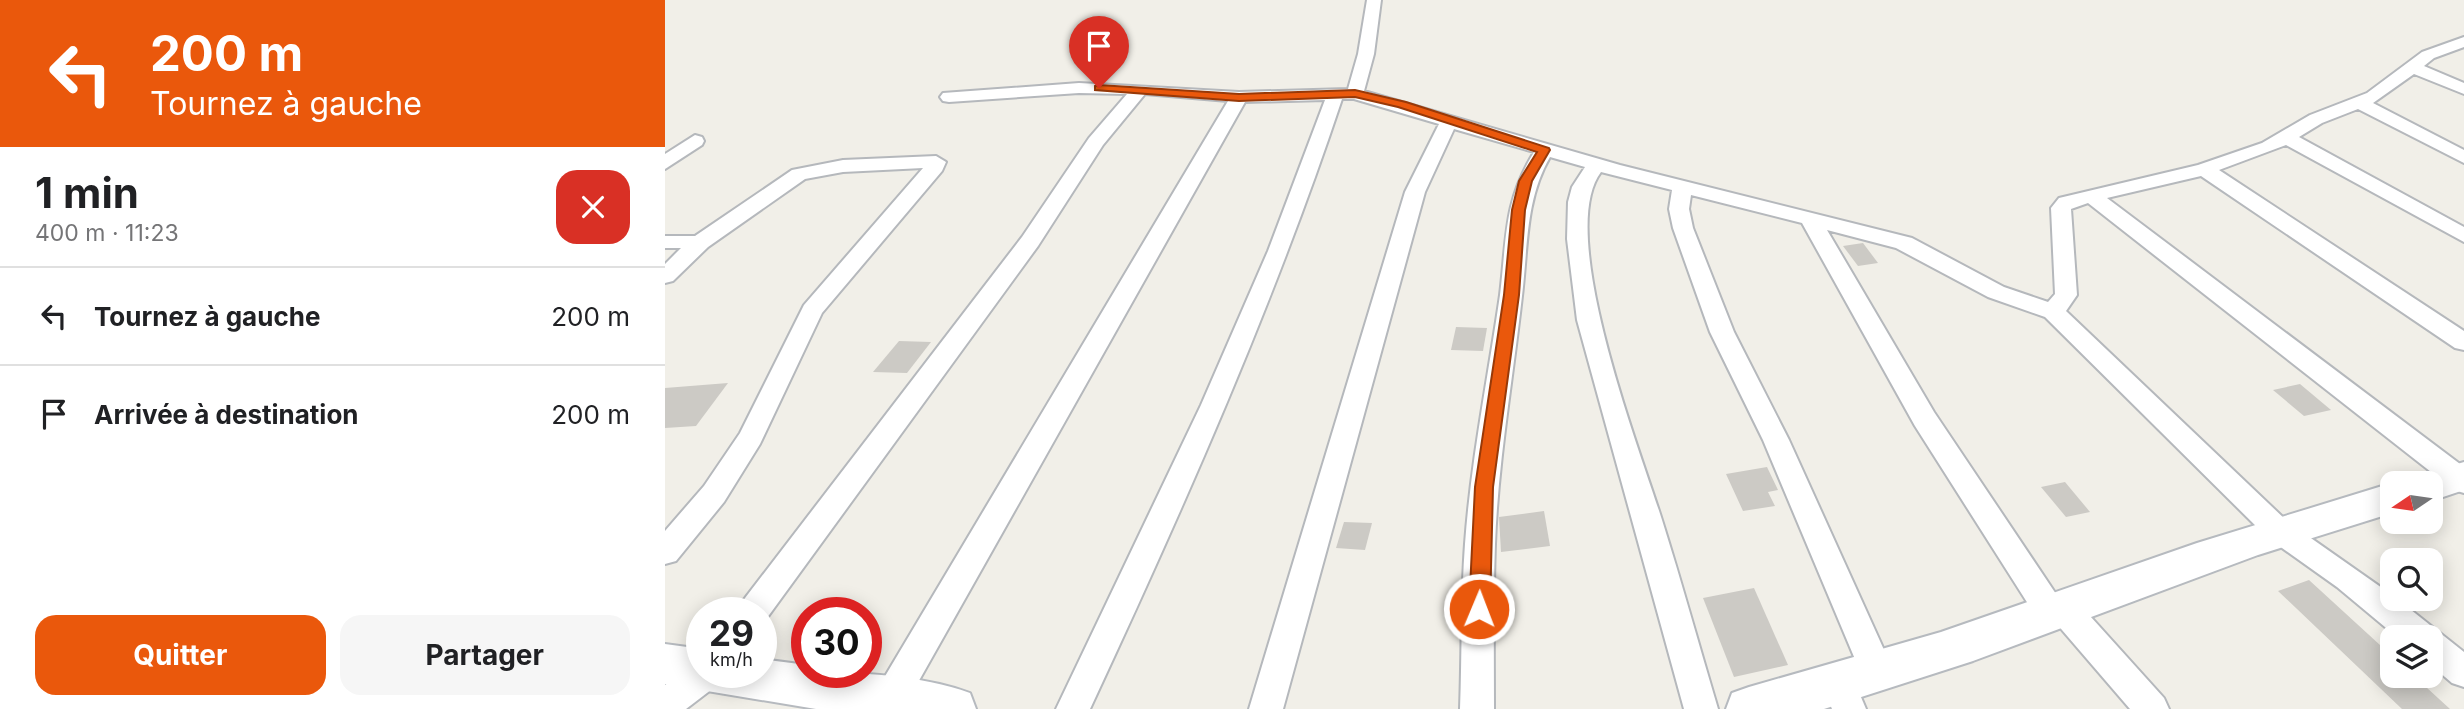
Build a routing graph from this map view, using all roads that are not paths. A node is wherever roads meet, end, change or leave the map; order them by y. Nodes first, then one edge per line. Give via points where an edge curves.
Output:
1 (1374, 0) edge
2 (2464, 42) edge
3 (2414, 68) junction
4 (1140, 89) junction
5 (2464, 89) edge
6 (1345, 93) junction
7 (949, 97) dead end
8 (1239, 97) junction
9 (2360, 103) junction
10 (1449, 121) junction
11 (2288, 138) junction
12 (695, 141) dead end
13 (1544, 150) junction
14 (2464, 157) edge
15 (665, 163) edge
16 (1596, 164) junction
17 (2204, 169) junction
18 (1682, 188) junction
19 (2092, 196) junction
20 (1811, 219) junction
21 (2464, 236) edge
22 (665, 242) edge
23 (700, 242) junction
24 (665, 276) edge
25 (2053, 312) junction
26 (2464, 342) edge
27 (2454, 481) edge
28 (2380, 501) edge
29 (2278, 530) junction
30 (665, 552) edge
31 (765, 597) edge
32 (2056, 609) junction
33 (2406, 625) edge
34 (2443, 655) edge
35 (665, 664) edge
36 (686, 667) edge
37 (2464, 672) edge
38 (777, 682) edge
39 (689, 688) edge
40 (1855, 688) edge
41 (890, 699) junction
42 (665, 705) edge
43 (953, 709) edge
44 (1073, 709) edge
45 (1266, 709) edge
46 (1477, 709) edge
47 (1701, 709) edge
48 (1749, 709) edge
49 (2152, 709) edge

1 - 6 street via 1366,54
2 - 3 street via 2428,55
3 - 5 street
3 - 9 street
4 - 7 street via 1039,89
4 - 8 street
4 - 31 street via 1096,142 1030,241
6 - 8 street
6 - 10 street
6 - 44 street via 1226,377
8 - 41 street
9 - 11 street via 2316,119
9 - 14 street
10 - 13 street
10 - 45 street via 1415,192
11 - 17 street
11 - 21 street
12 - 15 street
13 - 16 street
13 - 46 street via 1526,181 1519,210 1489,441 1480,543
16 - 18 street
16 - 47 street via 1578,200 1587,298 1607,386
17 - 19 street
17 - 26 street
18 - 20 street
18 - 40 street via 1682,228 1722,332 1776,440
19 - 25 street via 2066,202 2061,208 2066,295
19 - 27 street
20 - 25 street via 1904,243 1996,292
20 - 32 street via 1890,364
22 - 23 street
23 - 24 street
23 - 30 street via 799,174 843,166 936,162 812,310 751,437 714,494
25 - 29 street
28 - 29 street
29 - 32 street
29 - 33 street
32 - 40 street
32 - 49 street
34 - 37 street
35 - 36 street
38 - 41 street
39 - 42 street
40 - 48 street
41 - 43 street

